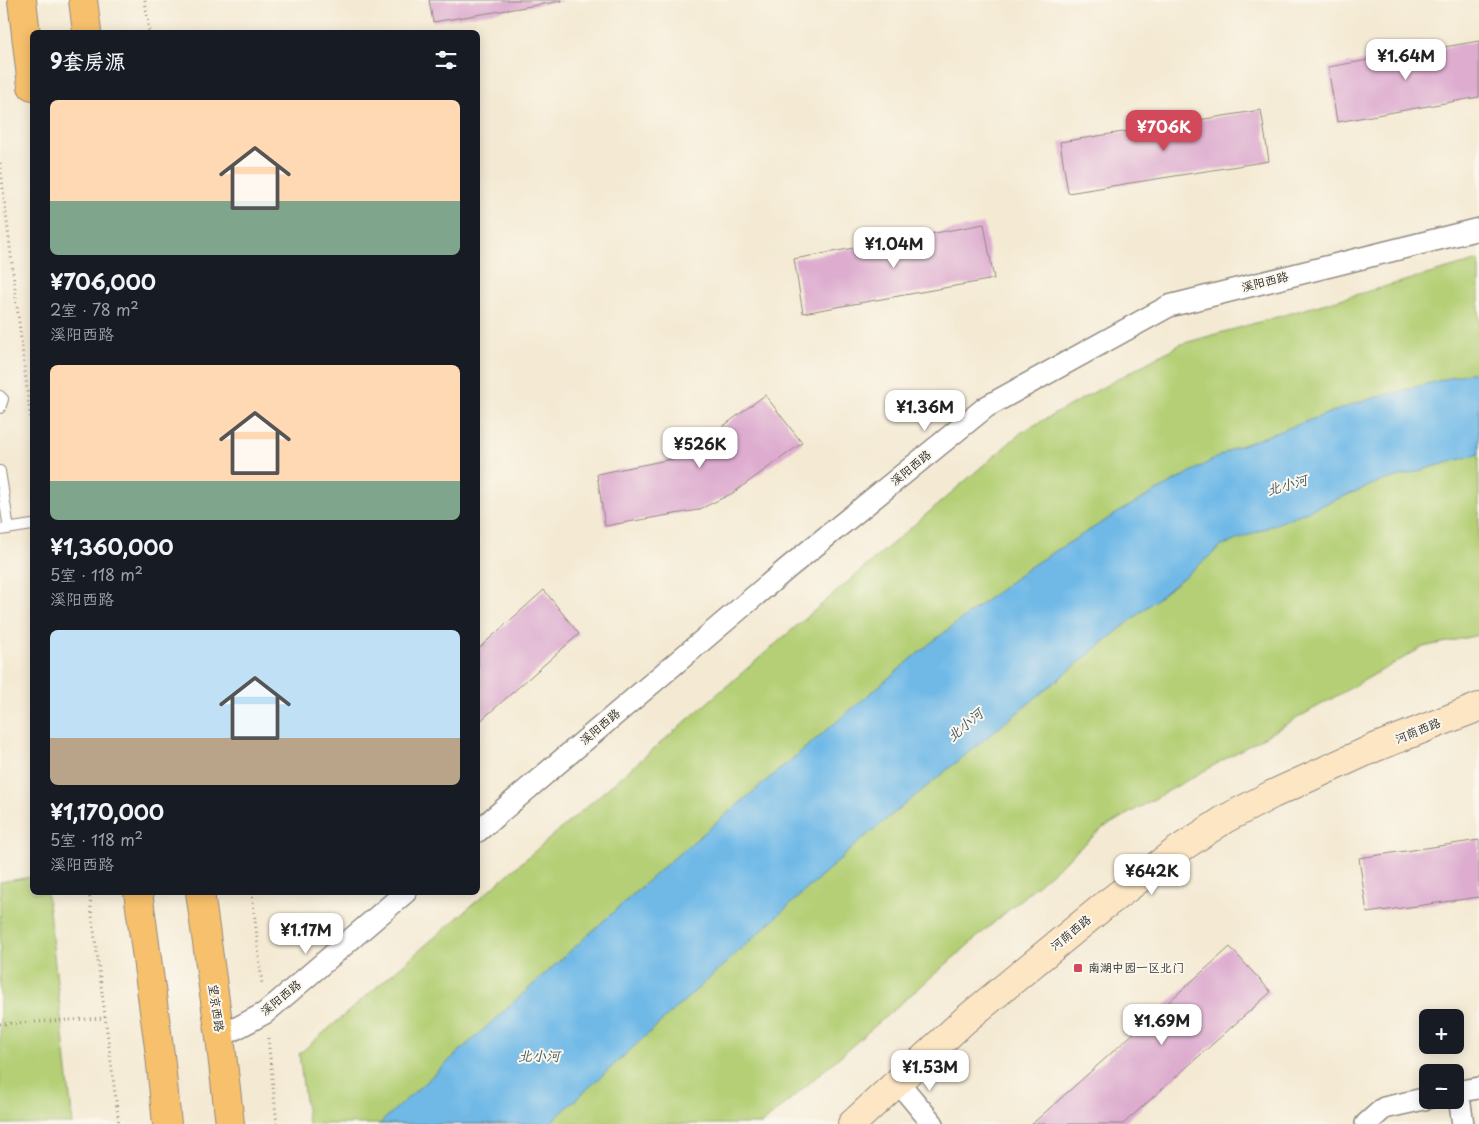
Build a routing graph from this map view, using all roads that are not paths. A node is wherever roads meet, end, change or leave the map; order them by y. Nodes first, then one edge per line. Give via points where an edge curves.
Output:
1 (22, 0) edge
2 (83, 0) edge
3 (87, 30) edge
4 (30, 69) edge
5 (1479, 228) edge
6 (0, 396) edge
7 (0, 408) edge
8 (0, 471) edge
9 (30, 524) edge
10 (4, 529) edge
11 (1479, 707) edge
12 (480, 829) edge
13 (138, 895) edge
14 (200, 895) edge
15 (403, 895) edge
16 (220, 1037) junction
17 (898, 1082) junction
18 (1479, 1088) edge
19 (1464, 1091) edge
20 (1419, 1100) edge
21 (1460, 1109) edge
22 (167, 1124) edge
23 (230, 1124) edge
24 (852, 1124) edge
25 (933, 1124) edge
26 (1366, 1124) edge
27 (1463, 1124) edge

1 - 4 main road
2 - 3 main road
5 - 12 street, 溪阳西路 via 1169,306 986,407 789,567
6 - 7 lane
8 - 10 lane
9 - 10 lane
11 - 17 street, 河荫西路 via 1374,748 1225,819 1105,906 965,1020
13 - 22 main road
14 - 16 main road, 望京西路
15 - 16 street, 溪阳西路 via 265,1013
16 - 23 main road, 望京西路
17 - 24 street, 河荫西路
17 - 25 street
18 - 19 street
20 - 26 street via 1384,1108
21 - 27 street

